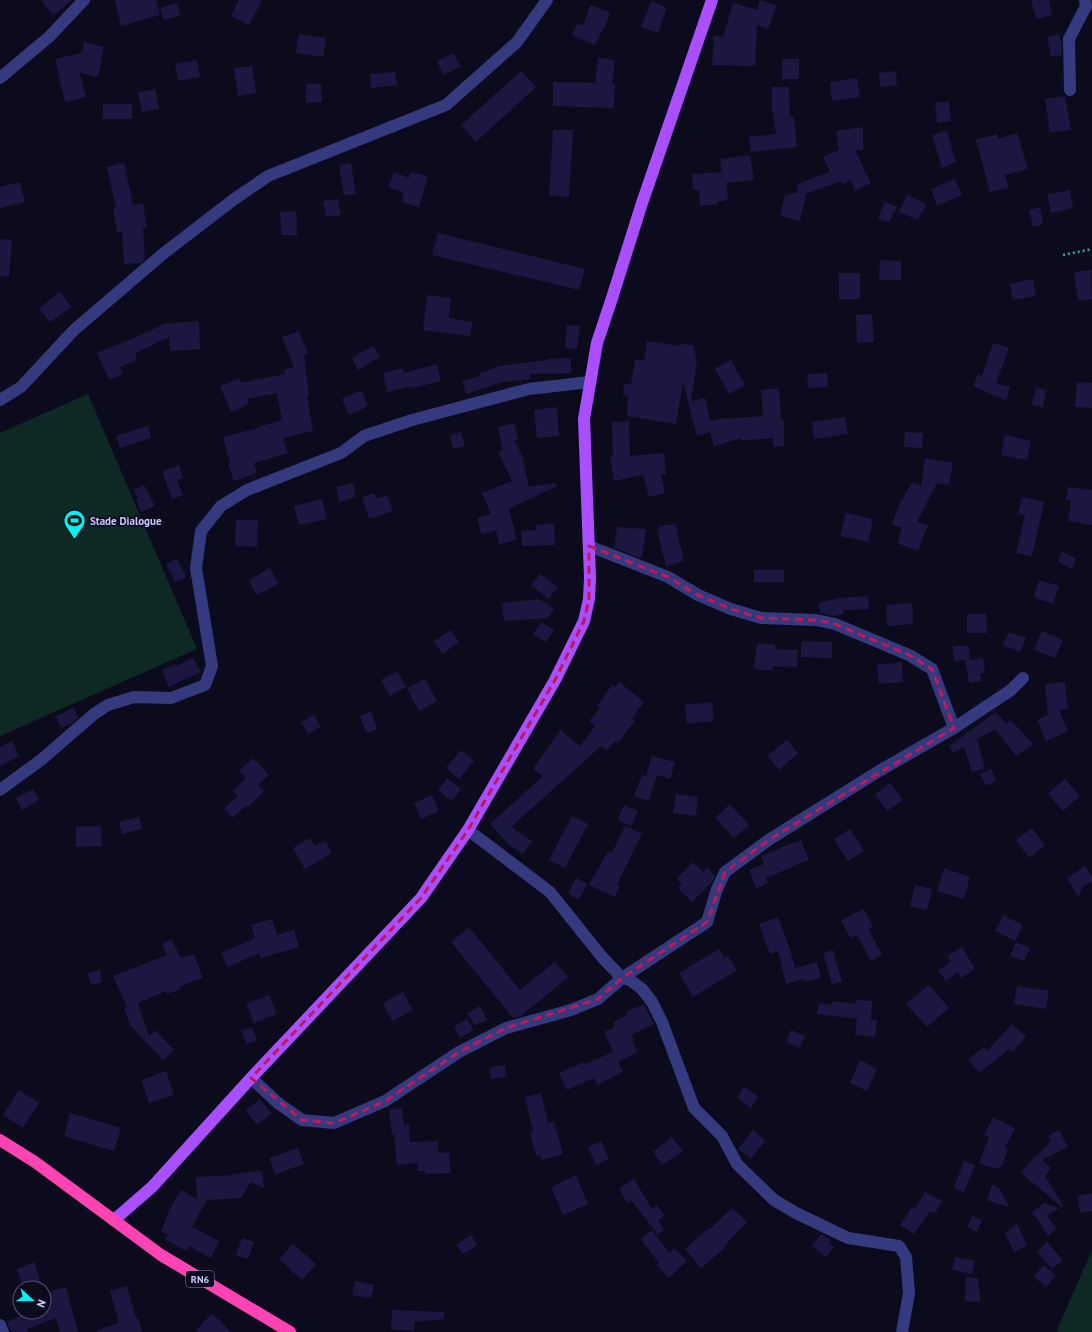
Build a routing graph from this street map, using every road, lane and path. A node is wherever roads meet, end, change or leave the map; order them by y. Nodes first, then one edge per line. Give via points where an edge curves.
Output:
1 (84, 0) edge
2 (547, 0) edge
3 (712, 0) edge
4 (1085, 0) edge
5 (0, 78) edge
6 (1070, 90) dead end
7 (1092, 249) edge
8 (1064, 255) dead end
9 (589, 382) junction
10 (0, 400) edge
11 (588, 546) junction
12 (1023, 678) dead end
13 (954, 728) junction
14 (0, 790) edge
15 (468, 830) junction
16 (622, 978) junction
17 (251, 1078) junction
18 (0, 1140) edge
19 (114, 1220) junction
20 (0, 1325) edge
21 (3, 1332) edge
22 (290, 1332) edge
23 (902, 1332) edge

1 - 5 street via 49,37
2 - 10 street via 517,42 446,105 268,176 164,253 74,330 21,386
3 - 9 main road via 596,343
4 - 6 street via 1086,6 1068,39
7 - 8 path
9 - 11 main road via 584,419
9 - 14 street via 529,389 412,420 364,436 341,453 247,490 221,506 201,532 196,568 212,666 205,685 171,698 134,697 108,705
11 - 13 street via 668,577 698,595 731,609 761,618 816,620 835,624 909,654 932,669
11 - 15 main road via 589,599 584,621 555,680
12 - 13 street via 1011,690
13 - 16 street via 790,827 725,872 717,888 707,922
15 - 16 street via 550,892
15 - 17 main road via 421,898
16 - 17 street via 598,999 571,1010 506,1028 459,1052 385,1101 334,1123 302,1120 278,1103
16 - 23 street via 630,980 642,989 652,1002 694,1108 722,1136 737,1164 774,1200 848,1238 899,1246 906,1256 910,1294
17 - 19 main road via 152,1187
18 - 19 highway, RN6 via 35,1162
19 - 22 highway, RN6 via 161,1255
20 - 21 street

